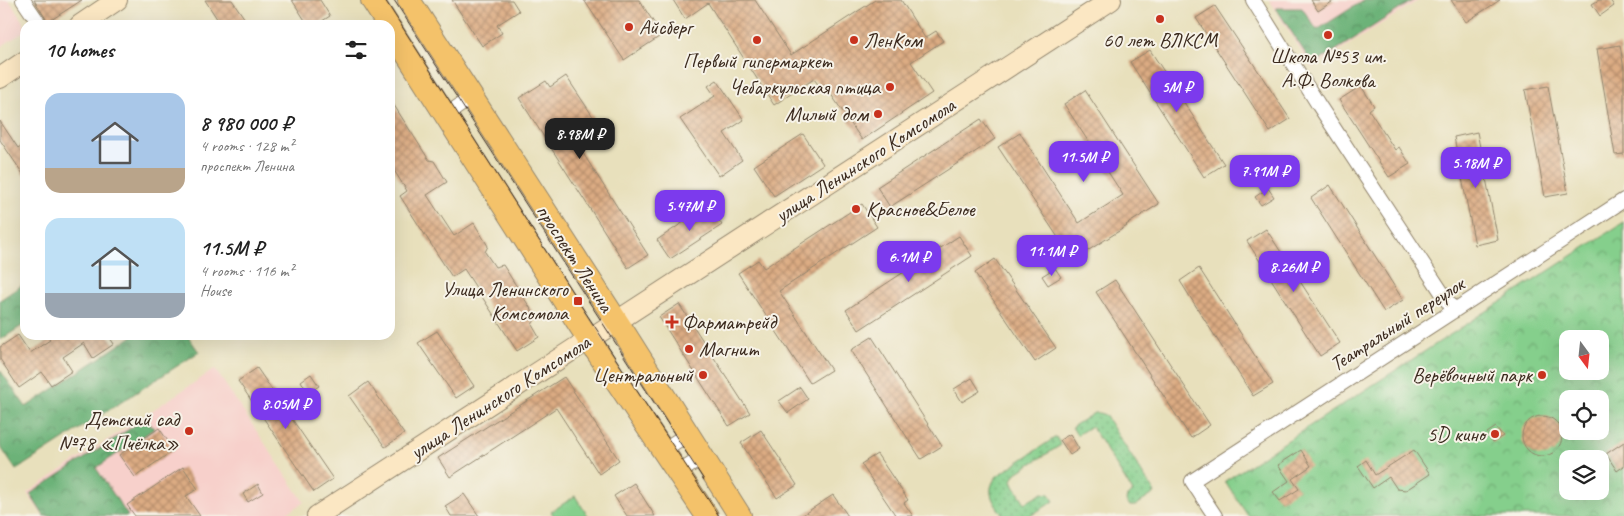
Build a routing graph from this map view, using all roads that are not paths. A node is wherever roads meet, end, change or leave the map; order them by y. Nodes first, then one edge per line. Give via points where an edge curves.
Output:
1 (23, 0) edge
2 (117, 0) edge
3 (372, 0) edge
4 (409, 0) edge
5 (1111, 0) edge
6 (1253, 0) edge
7 (37, 20) edge
8 (87, 20) edge
9 (385, 20) edge
10 (395, 36) edge
11 (20, 64) edge
12 (0, 78) edge
13 (472, 97) junction
14 (446, 115) junction
15 (1624, 200) edge
16 (1454, 311) junction
17 (616, 321) junction
18 (589, 340) junction
19 (688, 434) junction
20 (663, 450) junction
21 (703, 457) junction
22 (678, 473) junction
23 (317, 516) edge
24 (707, 516) edge
25 (740, 516) edge
26 (1215, 516) edge

1 - 7 street
2 - 8 street
3 - 9 main road
4 - 13 main road, проспект Ленина
5 - 17 street, улица Ленинского Комсомола
6 - 16 street
10 - 14 main road, проспект Ленина
11 - 12 street
13 - 14 street
13 - 17 main road, проспект Ленина
14 - 18 main road, проспект Ленина
15 - 16 street, Театральный переулок
16 - 26 street, Театральный переулок via 1192,481
17 - 18 street, улица Ленинского Комсомола
17 - 19 main road, проспект Ленина
18 - 20 main road, проспект Ленина
18 - 23 street, улица Ленинского Комсомола
19 - 20 street
19 - 21 main road, проспект Ленина
20 - 22 main road, проспект Ленина
21 - 22 street
21 - 25 main road, проспект Ленина
22 - 24 main road, проспект Ленина

